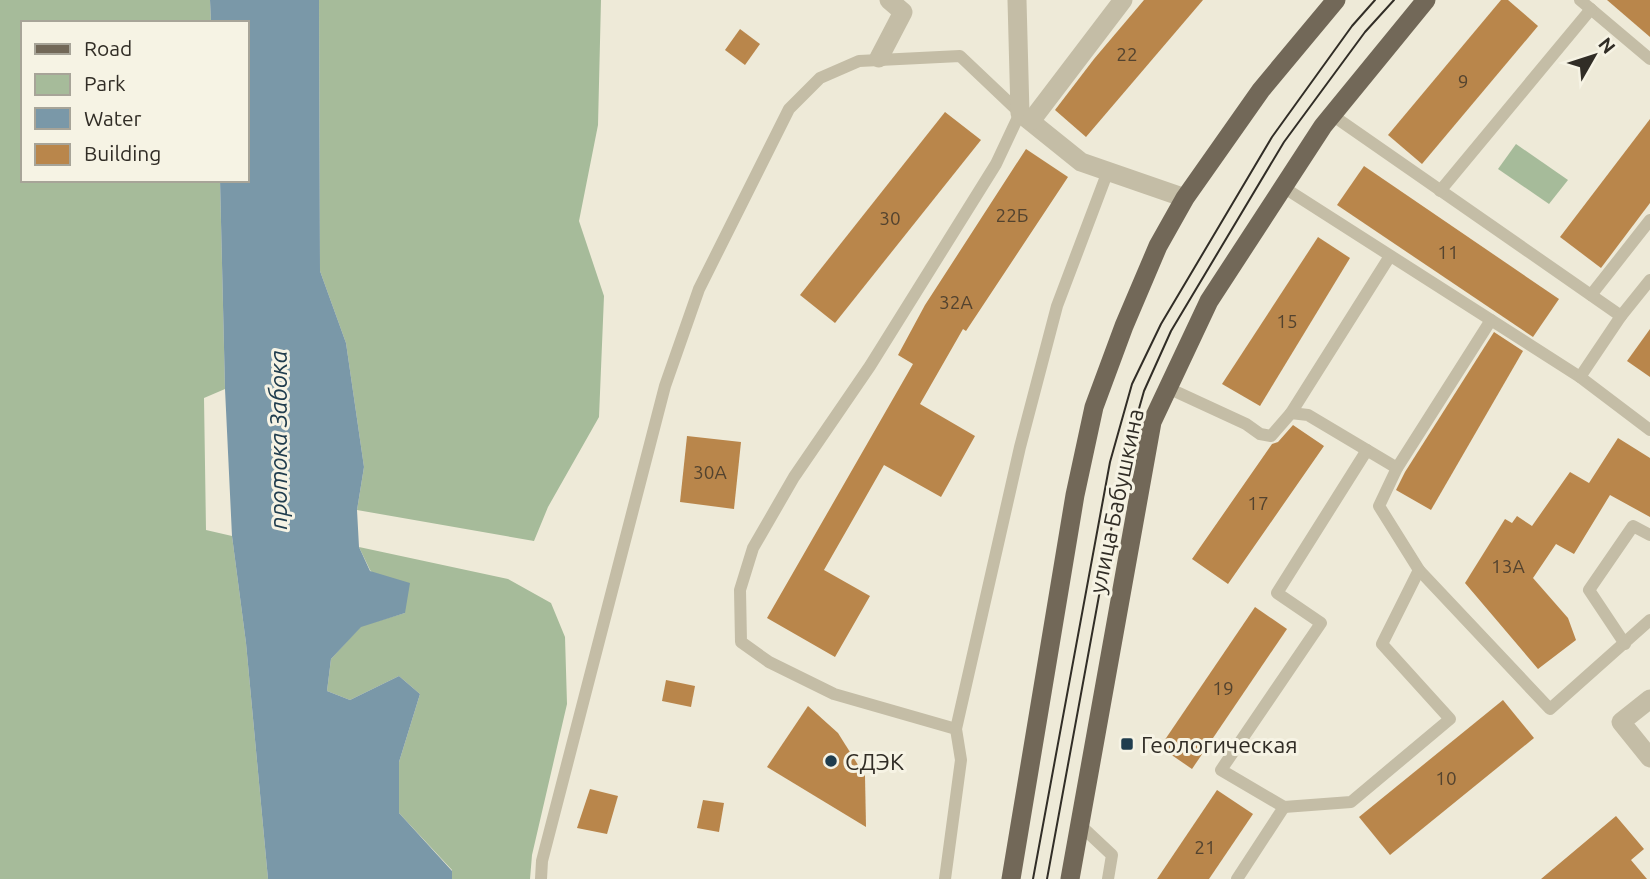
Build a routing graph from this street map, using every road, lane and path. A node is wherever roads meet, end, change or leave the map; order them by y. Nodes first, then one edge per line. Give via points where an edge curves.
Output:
1 (889, 0) edge
2 (1017, 0) edge
3 (1123, 0) edge
4 (1336, 0) edge
5 (1426, 0) edge
6 (1586, 4) edge
7 (879, 58) junction
8 (1650, 59) edge
9 (1332, 116) junction
10 (1026, 117) junction
11 (1108, 171) junction
12 (1283, 187) junction
13 (1440, 191) junction
14 (1185, 198) junction
15 (1650, 220) edge
16 (1390, 256) junction
17 (1650, 280) edge
18 (1591, 295) junction
19 (1621, 316) junction
20 (1491, 320) junction
21 (1580, 377) junction
22 (1168, 388) junction
23 (1291, 413) junction
24 (1650, 430) edge
25 (1367, 450) junction
26 (1397, 468) junction
27 (1650, 536) edge
28 (1419, 570) junction
29 (1650, 620) edge
30 (1625, 644) junction
31 (1650, 699) edge
32 (956, 729) junction
33 (1650, 758) edge
34 (1284, 807) junction
35 (1080, 825) junction
36 (541, 879) edge
37 (945, 879) edge
38 (1012, 879) edge
39 (1070, 879) edge
40 (1108, 879) edge
41 (1237, 879) edge

1 - 7 street via 903,12
2 - 10 street
3 - 10 street
4 - 14 main road, улица Бабушкина via 1261,90
5 - 9 main road, улица Бабушкина
6 - 8 lane
6 - 13 lane
7 - 10 lane via 960,56
7 - 36 lane via 859,61 820,78 789,109 699,289 665,386
9 - 12 main road, улица Бабушкина
9 - 13 lane
10 - 11 street via 1081,162
10 - 32 lane via 870,366 794,477 753,548 740,590 741,642 769,662 834,694
11 - 14 street
11 - 32 lane via 1056,306
12 - 16 lane
12 - 22 main road, улица Бабушкина via 1209,301
13 - 18 lane
14 - 38 main road, улица Бабушкина via 1148,268 1094,407 1075,495
15 - 18 lane
16 - 20 lane
16 - 23 lane
17 - 19 lane
18 - 19 lane
19 - 21 lane
20 - 21 lane
20 - 26 lane
21 - 24 lane
22 - 23 lane via 1260,434 1271,436
22 - 35 main road, улица Бабушкина via 1152,422
23 - 25 lane via 1308,415
25 - 26 lane
25 - 34 lane via 1277,593 1321,623 1220,770
26 - 28 lane via 1379,506
27 - 30 lane via 1633,526 1589,590
28 - 30 lane via 1550,709
28 - 34 lane via 1382,644 1450,719 1351,803
29 - 30 lane
31 - 33 street via 1621,722
32 - 37 lane via 961,760
34 - 41 lane
35 - 39 main road, улица Бабушкина
35 - 40 lane via 1112,855

